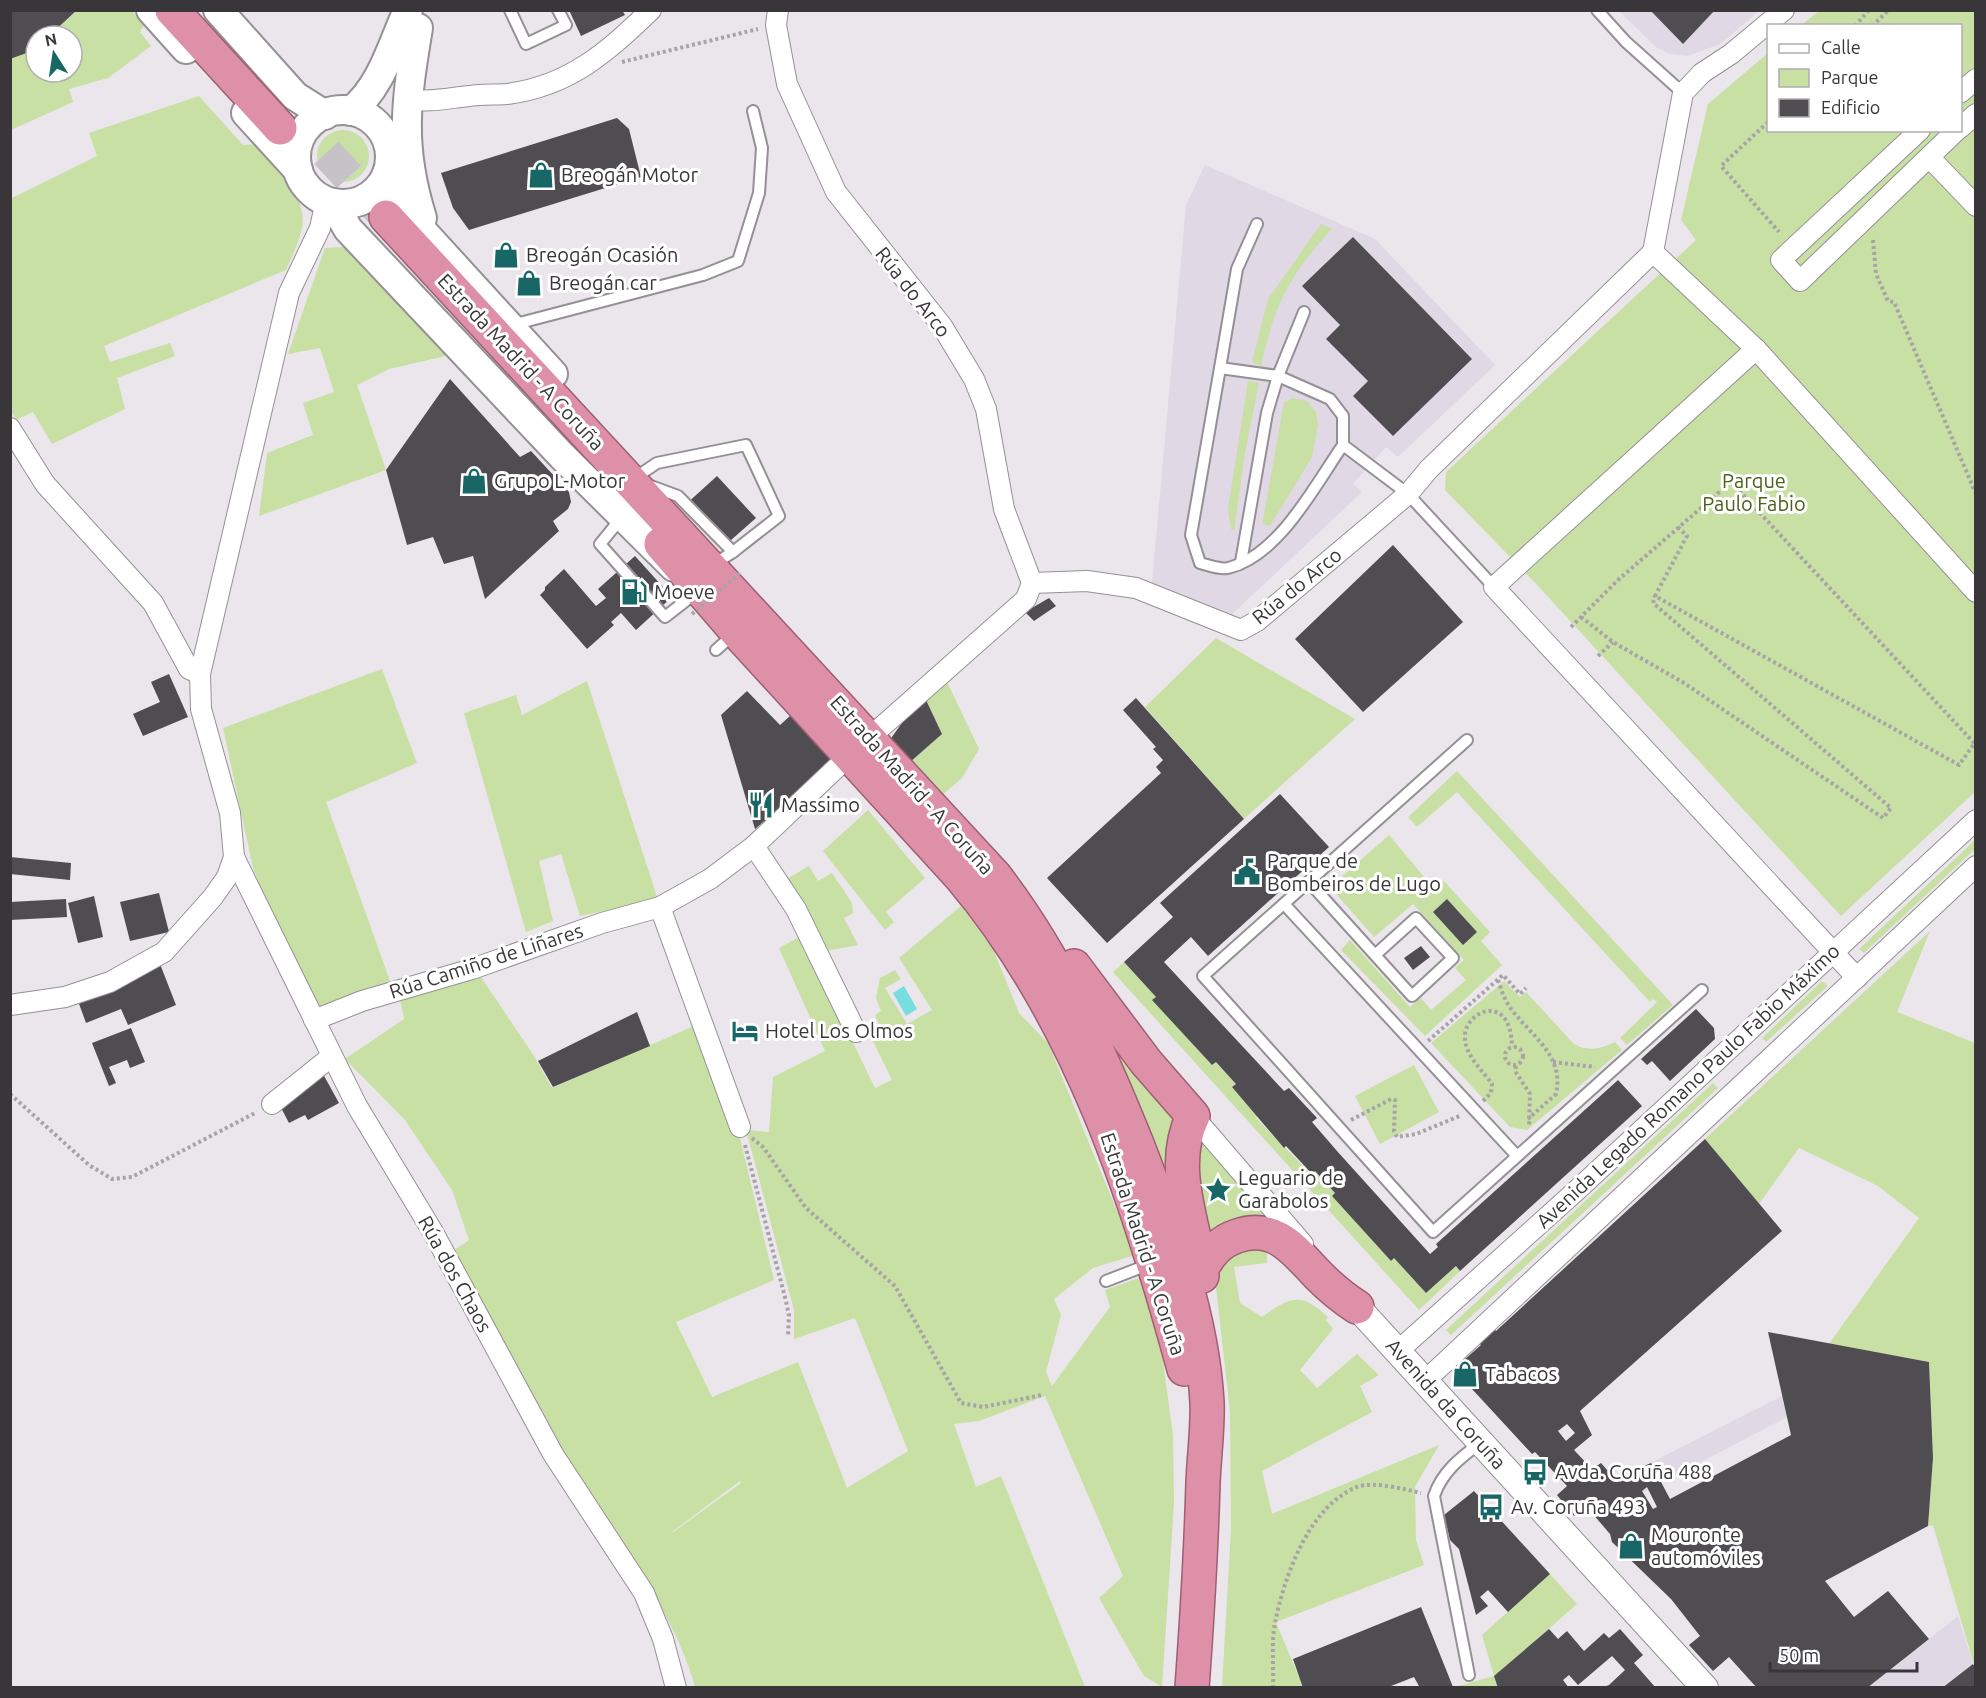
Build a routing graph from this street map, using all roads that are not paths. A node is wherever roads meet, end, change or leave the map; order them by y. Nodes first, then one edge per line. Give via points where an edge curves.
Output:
1 (151, 10) edge
2 (172, 10) edge
3 (194, 10) edge
4 (218, 10) edge
5 (510, 10) edge
6 (558, 10) edge
7 (651, 10) edge
8 (1597, 10) edge
9 (1784, 10) edge
10 (418, 16) edge
11 (777, 18) edge
12 (1767, 24) edge
13 (1767, 24) edge
14 (1976, 79) edge
15 (1962, 91) edge
16 (1683, 93) junction
17 (406, 99) junction
18 (753, 111) dead end
19 (1976, 114) edge
20 (312, 118) junction
21 (1962, 126) edge
22 (1956, 132) edge
23 (1916, 135) edge
24 (385, 136) junction
25 (1929, 157) junction
26 (298, 170) junction
27 (387, 174) junction
28 (329, 202) junction
29 (1976, 206) edge
30 (380, 222) tunnel mouth
31 (1257, 224) dead end
32 (428, 237) junction
33 (1653, 252) junction
34 (1304, 312) dead end
35 (509, 326) junction
36 (1756, 349) junction
37 (1220, 368) junction
38 (1278, 376) junction
39 (10, 428) edge
40 (1343, 445) junction
41 (643, 480) junction
42 (1408, 494) junction
43 (623, 516) junction
44 (723, 558) junction
45 (1241, 562) junction
46 (1032, 583) junction
47 (1494, 587) junction
48 (1976, 592) edge
49 (695, 603) junction
50 (733, 628) junction
51 (200, 674) junction
52 (1467, 740) dead end
53 (859, 747) junction
54 (1976, 820) edge
55 (754, 846) junction
56 (234, 857) junction
57 (1972, 874) edge
58 (1309, 882) junction
59 (1014, 901) junction
60 (1284, 904) junction
61 (660, 907) junction
62 (1832, 953) junction
63 (1375, 955) junction
64 (1857, 978) junction
65 (1702, 990) dead end
66 (10, 1005) edge
67 (314, 1020) junction
68 (856, 1032) dead end
69 (332, 1056) junction
70 (272, 1104) road end
71 (1193, 1116) junction
72 (740, 1127) road end
73 (1517, 1156) junction
74 (1153, 1263) junction
75 (1201, 1270) junction
76 (1106, 1281) dead end
77 (1358, 1308) junction
78 (1398, 1351) junction
79 (1203, 1360) junction
80 (1426, 1380) junction
81 (1480, 1443) junction
82 (1203, 1480) junction
83 (1469, 1675) dead end
84 (676, 1688) edge
85 (1192, 1688) edge
86 (1706, 1688) edge

1 - 26 main road
2 - 20 highway
3 - 20 highway
4 - 20 main road
5 - 6 lane via 526,44 566,25
7 - 17 street via 590,63 551,84 508,94 428,101
8 - 16 lane
9 - 12 street
10 - 17 main road
10 - 20 main road via 362,103
10 - 24 main road via 391,90
11 - 46 street, Rúa do Arco via 787,84 836,192 942,326 974,379 986,409 1004,509
13 - 16 street via 1702,73
14 - 15 street
16 - 33 street
17 - 32 main road via 412,185
18 - 35 lane via 762,148 759,193 738,261 703,275
19 - 21 street
20 - 24 main road via 371,120
20 - 26 main road via 297,150
22 - 25 street
23 - 25 lane
23 - 25 street via 1781,260 1800,281
24 - 27 main road via 389,149
25 - 29 street
26 - 28 main road via 303,183
27 - 28 main road via 366,199 350,204
27 - 32 main road via 405,212
28 - 43 main road via 348,229
28 - 51 street via 289,293
30 - 50 highway, Estrada Madrid - A Coruña
31 - 37 lane via 1237,269
32 - 35 main road
33 - 36 street
33 - 42 street via 1429,469
34 - 38 lane
35 - 41 main road
36 - 47 street
36 - 48 street
37 - 38 lane
37 - 45 lane via 1191,535 1200,563 1226,569
38 - 40 lane via 1330,399 1343,416
38 - 45 lane
39 - 51 street via 45,484 153,603 189,669
40 - 42 lane
40 - 45 lane via 1280,535
41 - 44 main road
41 - 44 lane via 657,462 746,445 779,516
42 - 46 street, Rúa do Arco via 1257,621 1240,630 1136,588 1087,581
42 - 47 lane
43 - 49 main road
43 - 49 lane via 600,544 665,617
44 - 50 main road
46 - 53 street via 1031,593 1019,606
47 - 62 street
49 - 50 main road
50 - 53 highway, Estrada Madrid - A Coruña
51 - 56 street via 201,710 230,813
52 - 58 lane
53 - 55 street, Rúa Camiño de Liñares
53 - 59 highway, Estrada Madrid - A Coruña via 995,876
53 - 74 highway, Estrada Madrid - A Coruña via 980,899 1052,1013 1112,1143
54 - 62 street, Avenida Legado Romano Paulo Fabio Máximo
55 - 61 street, Rúa Camiño de Liñares via 710,879
55 - 68 street via 796,909
56 - 66 street via 227,877 213,897 164,952 110,982 64,997
56 - 67 street, Rúa dos Chaos
57 - 64 street, Avenida Legado Romano Paulo Fabio Máximo
58 - 60 lane
58 - 63 lane
59 - 71 highway via 1057,944 1146,1062
59 - 79 highway, Estrada Madrid - A Coruña via 1070,991 1098,1048 1160,1202
60 - 73 lane
60 - 73 lane via 1203,976 1432,1232
61 - 67 street, Rúa Camiño de Liñares via 362,1001
61 - 72 street
62 - 64 street
62 - 78 street, Avenida Legado Romano Paulo Fabio Máximo
63 - 63 lane via 1412,996 1453,958 1416,918
64 - 80 street, Avenida Legado Romano Paulo Fabio Máximo
65 - 73 lane
67 - 69 street, Rúa dos Chaos
69 - 70 street
69 - 84 street, Rúa dos Chaos via 553,1454 644,1593 663,1640
71 - 75 highway via 1180,1155
71 - 77 street, Avenida da Coruña
74 - 76 lane
74 - 82 highway, Estrada Madrid - A Coruña via 1186,1380
75 - 77 highway via 1215,1248 1229,1238 1248,1232 1267,1233 1294,1249 1338,1294
75 - 79 highway via 1208,1320
77 - 78 street, Avenida da Coruña
78 - 80 street, Avenida da Coruña
79 - 82 highway, Estrada Madrid - A Coruña via 1207,1402
80 - 81 street, Avenida da Coruña
81 - 83 lane via 1439,1480 1434,1496
81 - 86 street, Avenida da Coruña
82 - 85 highway, Estrada Madrid - A Coruña

